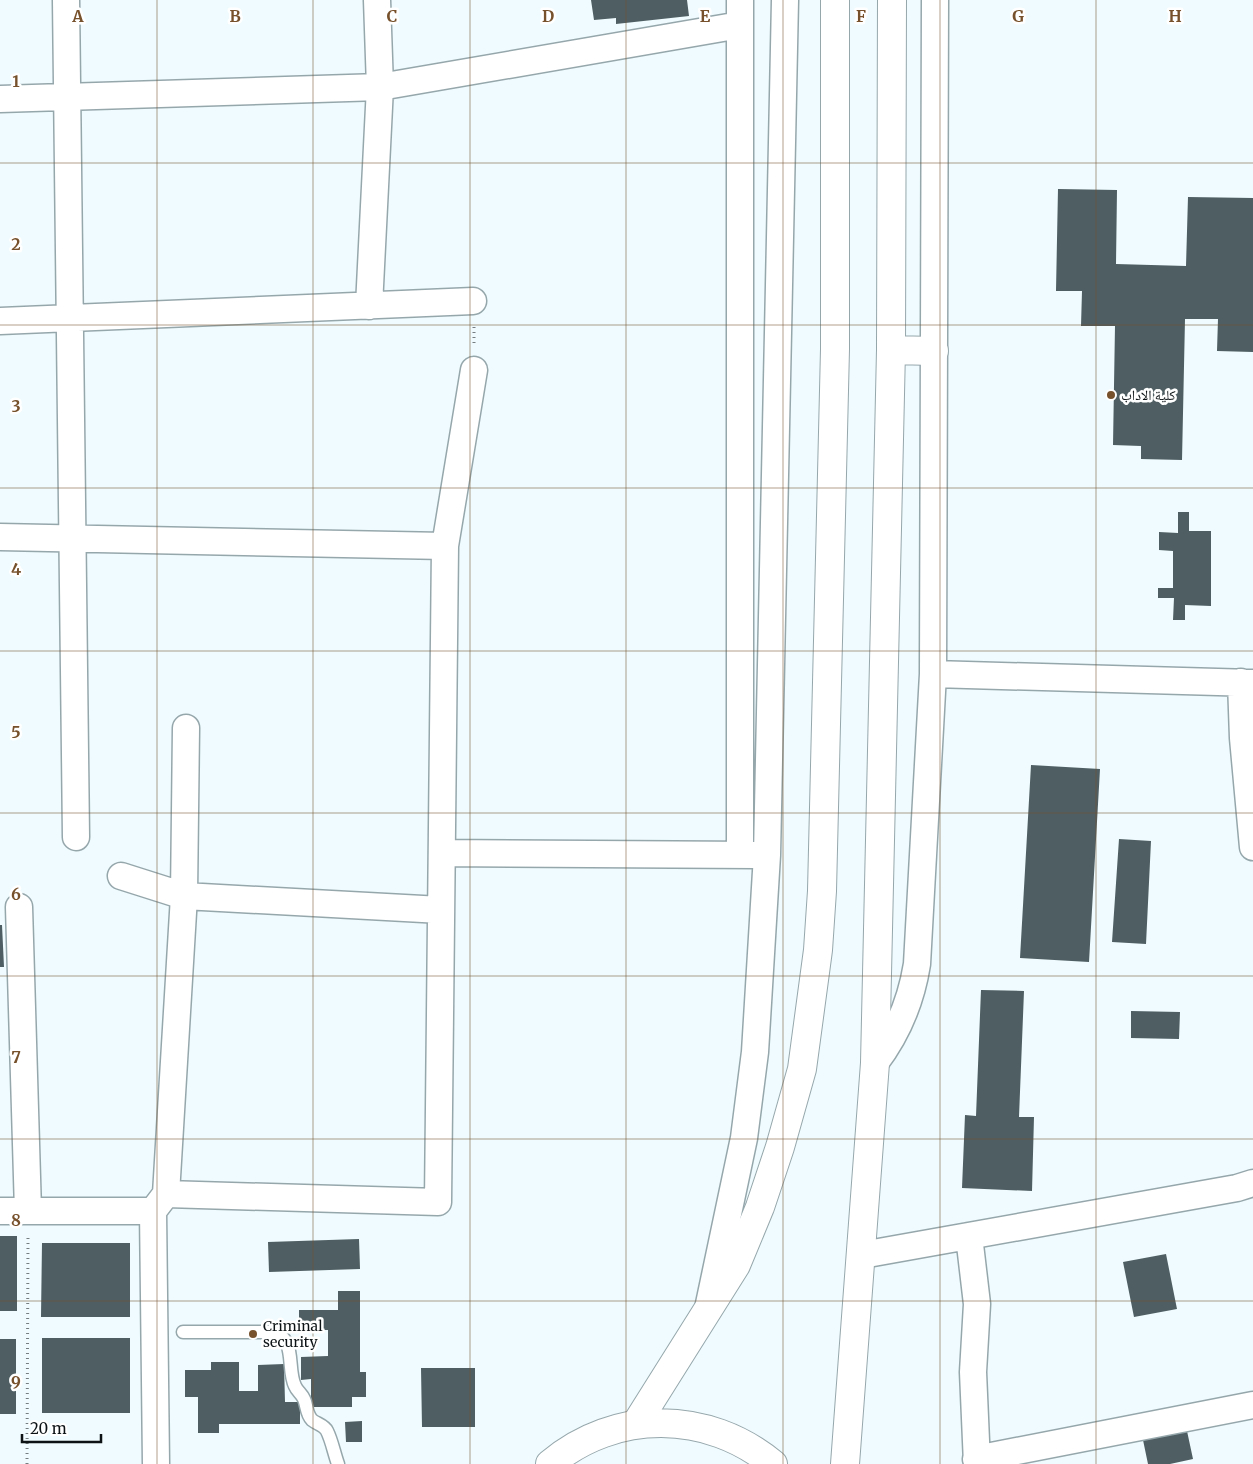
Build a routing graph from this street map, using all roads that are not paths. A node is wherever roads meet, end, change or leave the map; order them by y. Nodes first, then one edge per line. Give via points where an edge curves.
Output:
1 (66, 0) edge
2 (377, 0) edge
3 (785, 0) edge
4 (835, 0) edge
5 (892, 0) edge
6 (935, 0) edge
7 (740, 13) edge
8 (380, 87) junction
9 (68, 97) junction
10 (0, 99) edge
11 (473, 301) road end
12 (369, 306) junction
13 (70, 319) junction
14 (0, 321) edge
15 (892, 350) junction
16 (934, 351) junction
17 (474, 370) road end
18 (0, 537) edge
19 (72, 539) junction
20 (446, 546) junction
21 (933, 674) junction
22 (1247, 682) edge
23 (186, 728) dead end
24 (76, 837) dead end
25 (1253, 847) edge
26 (442, 853) junction
27 (740, 855) junction
28 (767, 855) junction
29 (122, 876) dead end
30 (184, 896) junction
31 (19, 907) dead end
32 (441, 910) junction
33 (10, 995) edge
34 (875, 1063) junction
35 (1253, 1183) edge
36 (160, 1203) junction
37 (0, 1211) edge
38 (28, 1211) junction
39 (969, 1236) junction
40 (862, 1255) junction
41 (708, 1309) junction
42 (183, 1332) dead end
43 (1253, 1404) edge
44 (636, 1424) junction
45 (977, 1462) edge
46 (156, 1464) edge
47 (338, 1464) edge
48 (550, 1464) edge
49 (773, 1464) edge
50 (845, 1464) edge

1 - 9 street
2 - 8 street
3 - 28 street
4 - 41 main road via 835,359 818,950 802,1069 780,1148 736,1264
5 - 15 main road
6 - 16 street
7 - 8 street
7 - 27 street
8 - 9 street
8 - 12 street
9 - 10 street
9 - 13 street
11 - 12 street
12 - 13 street
13 - 14 street
13 - 19 street
15 - 16 main road
15 - 34 main road
16 - 21 street
17 - 20 street
18 - 19 street
19 - 20 street
19 - 24 street
20 - 26 street
21 - 22 street
21 - 34 street via 917,964 902,1020
22 - 25 street via 1244,748
23 - 30 street
26 - 27 street
26 - 32 street
27 - 28 street
28 - 41 street via 754,1052 744,1138
29 - 30 street
30 - 32 street
30 - 36 street
31 - 33 street
32 - 36 street via 438,1202
33 - 38 street
34 - 40 main road
35 - 39 street
36 - 38 street
36 - 46 street
37 - 38 street
39 - 40 street
39 - 45 street via 976,1304 973,1372
40 - 50 main road
41 - 44 main road
42 - 47 lane via 278,1334 286,1342 291,1356 295,1387 302,1395 312,1420 326,1430
43 - 45 street
44 - 48 main road via 595,1436
44 - 49 main road via 672,1423 708,1429 742,1442

